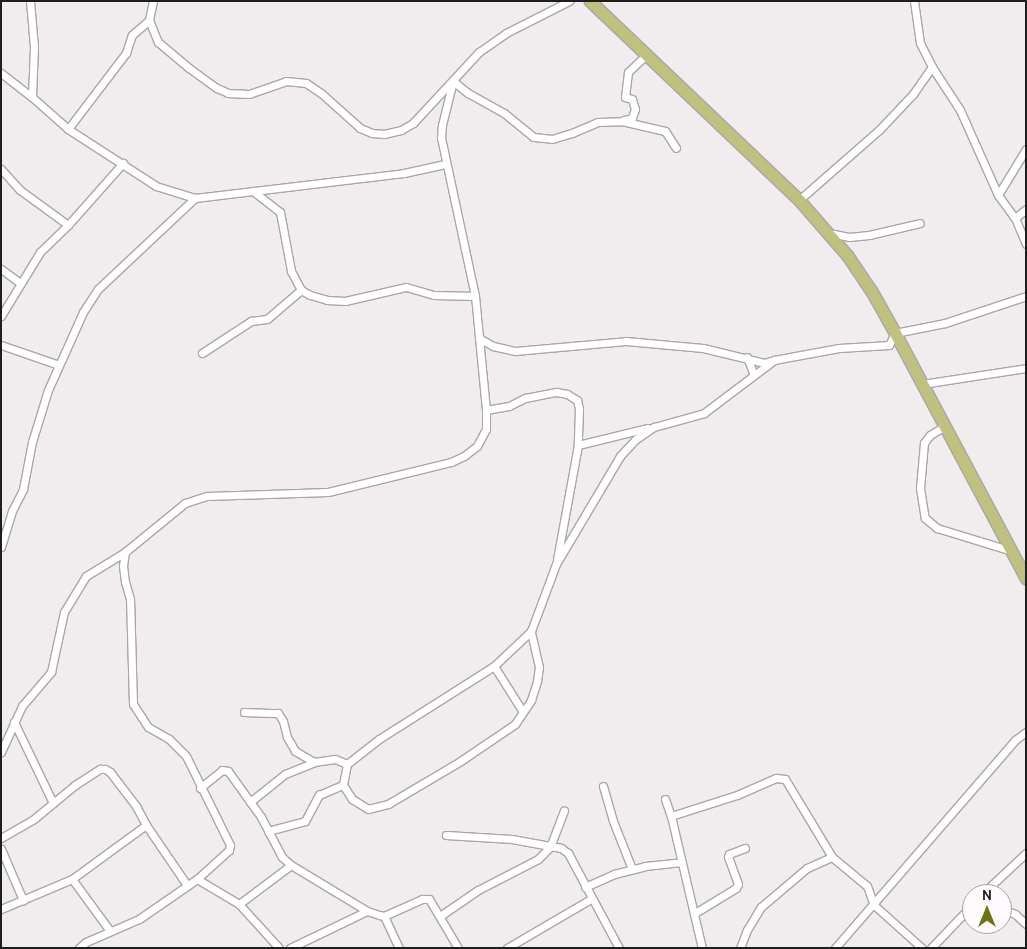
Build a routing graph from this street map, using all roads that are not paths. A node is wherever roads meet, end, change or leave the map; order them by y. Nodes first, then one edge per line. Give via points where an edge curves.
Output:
1 (30, 1) edge
2 (153, 1) edge
3 (569, 1) edge
4 (590, 1) edge
5 (914, 1) edge
6 (149, 20) junction
7 (645, 56) junction
8 (932, 67) junction
9 (1, 73) edge
10 (453, 82) junction
11 (32, 96) junction
12 (622, 121) junction
13 (68, 129) junction
14 (676, 148) dead end
15 (1025, 152) edge
16 (123, 163) junction
17 (444, 164) junction
18 (1, 169) edge
19 (253, 191) junction
20 (998, 195) junction
21 (195, 198) junction
22 (799, 200) junction
23 (1026, 209) edge
24 (1015, 218) junction
25 (920, 223) dead end
26 (68, 225) junction
27 (829, 233) junction
28 (1026, 244) edge
29 (1, 270) edge
30 (20, 283) junction
31 (301, 290) junction
32 (475, 296) junction
33 (1026, 296) edge
34 (1, 316) edge
35 (895, 333) junction
36 (479, 338) junction
37 (1, 345) edge
38 (202, 353) dead end
39 (747, 358) junction
40 (774, 360) junction
41 (58, 365) junction
42 (1026, 368) edge
43 (754, 375) junction
44 (922, 384) junction
45 (486, 410) junction
46 (945, 426) junction
47 (654, 427) junction
48 (578, 445) junction
49 (1, 547) edge
50 (125, 552) junction
51 (1012, 552) junction
52 (556, 564) junction
53 (1026, 578) edge
54 (532, 631) junction
55 (494, 666) junction
56 (244, 712) dead end
57 (523, 712) junction
58 (14, 722) junction
59 (1026, 732) edge
60 (1, 752) edge
61 (314, 762) junction
62 (347, 764) junction
63 (343, 785) junction
64 (603, 786) dead end
65 (200, 788) junction
66 (665, 799) dead end
67 (250, 802) junction
68 (53, 803) junction
69 (564, 811) dead end
70 (671, 816) junction
71 (146, 825) junction
72 (268, 831) junction
73 (446, 835) dead end
74 (1, 838) edge
75 (550, 847) junction
76 (744, 848) dead end
77 (1, 849) edge
78 (1026, 853) edge
79 (832, 857) junction
80 (682, 862) junction
81 (290, 865) junction
82 (632, 869) junction
83 (72, 879) junction
84 (197, 879) junction
85 (993, 884) edge
86 (187, 885) junction
87 (585, 887) junction
88 (592, 899) junction
89 (23, 900) junction
90 (238, 904) junction
91 (874, 905) junction
92 (1, 908) edge
93 (367, 911) junction
94 (695, 912) junction
95 (1012, 913) edge
96 (962, 915) edge
97 (384, 916) junction
98 (440, 916) junction
99 (1026, 924) edge
100 (110, 931) junction
101 (79, 948) edge
102 (279, 948) edge
103 (290, 948) edge
104 (399, 948) edge
105 (458, 948) edge
106 (506, 948) edge
107 (619, 948) edge
108 (702, 948) edge
109 (740, 948) edge
110 (835, 948) edge
111 (922, 948) edge
112 (931, 948) edge

1 - 11 street via 34,47
2 - 6 street
3 - 10 street via 506,33 480,52
4 - 7 main road
5 - 8 street via 920,43
6 - 10 street via 164,48 217,88 228,93 249,94 286,81 306,83 360,128 372,133 392,133 413,124
6 - 13 street via 132,36 126,53
7 - 12 street via 628,72 625,96 632,99 635,109 632,118
7 - 22 main road
8 - 20 street via 960,110
8 - 22 street via 913,94 879,130
9 - 11 street
10 - 12 street via 504,113 534,137 552,139 598,122
10 - 17 street via 442,125
11 - 13 street
12 - 14 street via 665,130
13 - 16 street
15 - 20 street
16 - 21 street via 156,186
16 - 26 street
17 - 19 street via 404,173
17 - 32 street
18 - 26 street via 20,190
19 - 21 street
19 - 31 street via 280,212 292,271
20 - 24 street
21 - 41 street via 98,289 83,312
22 - 27 main road
23 - 24 street
24 - 28 street
25 - 27 street via 869,235 849,237
26 - 30 street via 40,252
27 - 35 main road via 872,292
29 - 30 street
30 - 34 street
31 - 32 street via 327,300 345,302 406,288 434,295
31 - 38 street via 268,318 251,321
32 - 36 street
33 - 35 street via 945,323
35 - 40 street via 889,345 839,348
35 - 44 main road
36 - 39 street via 514,352 626,341 703,348
36 - 45 street
37 - 41 street
39 - 40 street via 765,363
39 - 43 street
40 - 43 street
41 - 49 street via 32,442 23,489
42 - 44 street
43 - 47 street via 704,413
44 - 46 main road
45 - 48 street via 509,406 525,398 556,392 567,394 577,400 580,409
45 - 50 street via 486,429 477,446 451,462 328,492 197,498 185,503
46 - 51 main road
46 - 51 street via 924,443 920,488 925,518 937,528
47 - 48 street
47 - 52 street via 636,438 620,456
48 - 52 street
50 - 58 street via 86,576 64,612 51,672 22,706
50 - 65 street via 123,566 130,599 133,704 148,727 169,739 186,756 194,768
51 - 53 main road
52 - 54 street
54 - 55 street
54 - 57 street via 539,667 531,700
55 - 57 street
55 - 62 street via 379,739
56 - 61 street via 278,714 295,751
57 - 63 street via 515,724 388,804 368,809 352,800
58 - 60 street
58 - 68 street
59 - 91 street via 1015,740
61 - 62 street via 335,759
61 - 67 street via 286,774
62 - 63 street
63 - 72 street via 319,795 305,821
64 - 82 street
65 - 67 street via 222,770 228,771
65 - 84 street via 230,845 229,850
66 - 70 street
67 - 72 street
68 - 71 street via 100,769 105,769 136,806
68 - 74 street
69 - 75 street
70 - 79 street via 758,785 785,779
70 - 80 street
71 - 83 street
71 - 86 street
72 - 81 street
73 - 75 street via 512,839
75 - 87 street via 561,848 568,853
75 - 98 street via 538,859 478,890
76 - 94 street via 728,857 738,884 736,888
77 - 89 street
78 - 85 street
79 - 91 street via 867,886
79 - 109 street via 807,868 761,907
80 - 82 street
80 - 94 street
81 - 90 street
81 - 93 street
82 - 87 street
83 - 89 street
83 - 100 street
84 - 86 street
84 - 90 street
86 - 100 street via 139,919
87 - 88 street
88 - 106 street
88 - 107 street
89 - 92 street
90 - 102 street
91 - 110 street
91 - 111 street
93 - 97 street
93 - 103 street
94 - 108 street
95 - 99 street
96 - 112 street
97 - 98 street via 428,898
97 - 104 street
98 - 105 street
100 - 101 street

